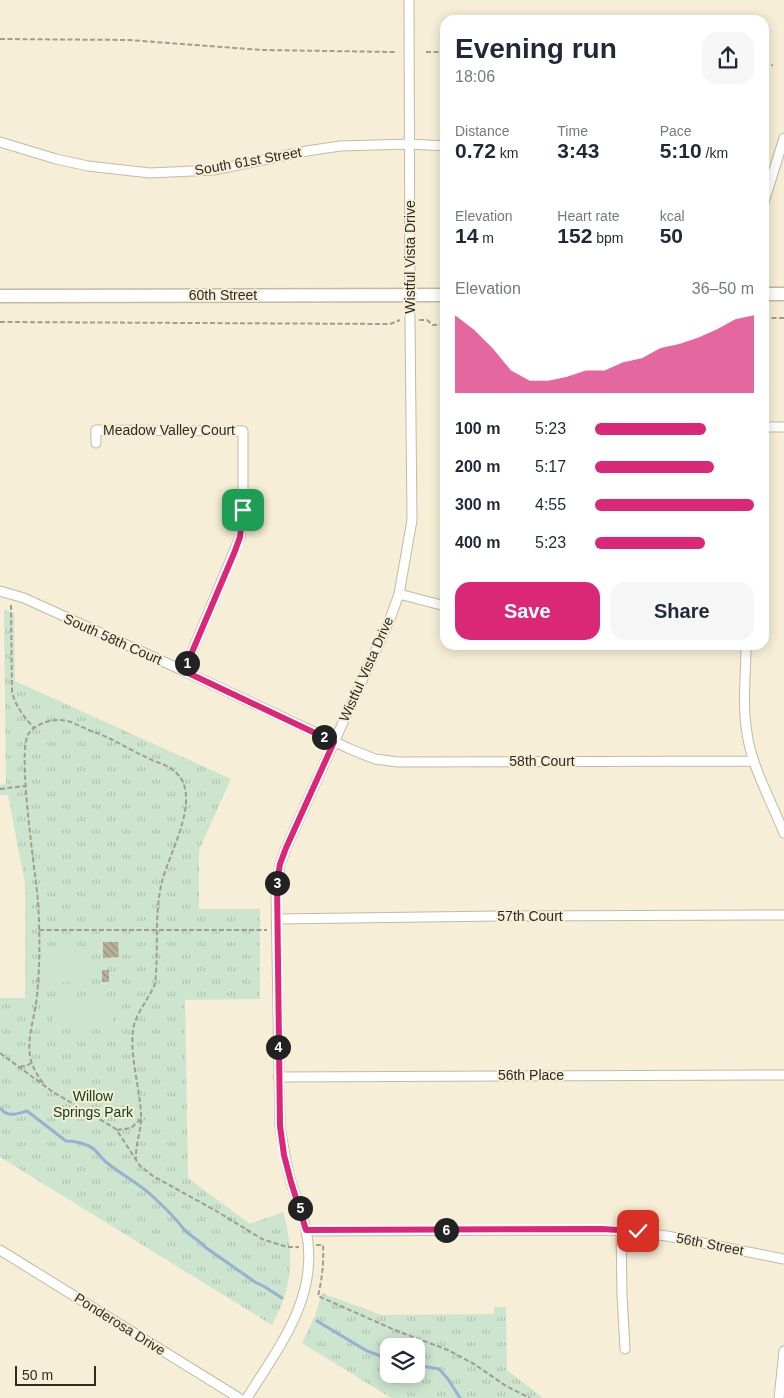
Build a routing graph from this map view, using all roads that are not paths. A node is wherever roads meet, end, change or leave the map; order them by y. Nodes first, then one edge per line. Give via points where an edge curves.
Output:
1 (409, 0) edge
2 (784, 138) edge
3 (0, 142) edge
4 (410, 144) junction
5 (440, 146) edge
6 (769, 186) edge
7 (769, 294) edge
8 (784, 294) edge
9 (410, 295) junction
10 (440, 295) edge
11 (0, 296) edge
12 (769, 426) edge
13 (784, 427) edge
14 (96, 443) dead end
15 (0, 591) edge
16 (399, 594) junction
17 (440, 605) edge
18 (746, 650) edge
19 (184, 671) junction
20 (334, 742) junction
21 (754, 760) junction
22 (784, 834) edge
23 (784, 915) edge
24 (276, 919) junction
25 (784, 1075) edge
26 (278, 1077) junction
27 (306, 1230) junction
28 (621, 1230) junction
29 (0, 1250) edge
30 (784, 1259) edge
31 (625, 1349) dead end
32 (784, 1351) edge
33 (239, 1398) edge
34 (247, 1398) edge
35 (779, 1398) edge

1 - 4 street, Wistful Vista Drive
2 - 6 street
3 - 4 street, South 61st Street via 88,166 150,173 214,170 340,146
4 - 5 street, South 61st Street
4 - 9 street, Wistful Vista Drive
7 - 8 street
9 - 10 street, 60th Street
9 - 11 street, 60th Street
9 - 16 street, Wistful Vista Drive via 412,520
12 - 13 street
14 - 19 street, Meadow Valley Court via 96,430 243,431 240,537
15 - 19 street, South 58th Court
16 - 17 street
16 - 20 street, Wistful Vista Drive
18 - 21 street via 745,716
19 - 20 street, South 58th Court
20 - 21 street, 58th Court via 390,762
20 - 24 street, Wistful Vista Drive via 280,864
21 - 22 street
23 - 24 street, 57th Court
24 - 26 street, Wistful Vista Drive
25 - 26 street, 56th Place
26 - 27 street, Wistful Vista Drive via 284,1155
27 - 28 street, 56th Street
27 - 34 street, Wistful Vista Drive via 309,1258 303,1298 287,1334
28 - 30 street, 56th Street
28 - 31 street
29 - 33 street, Ponderosa Drive
32 - 35 street

